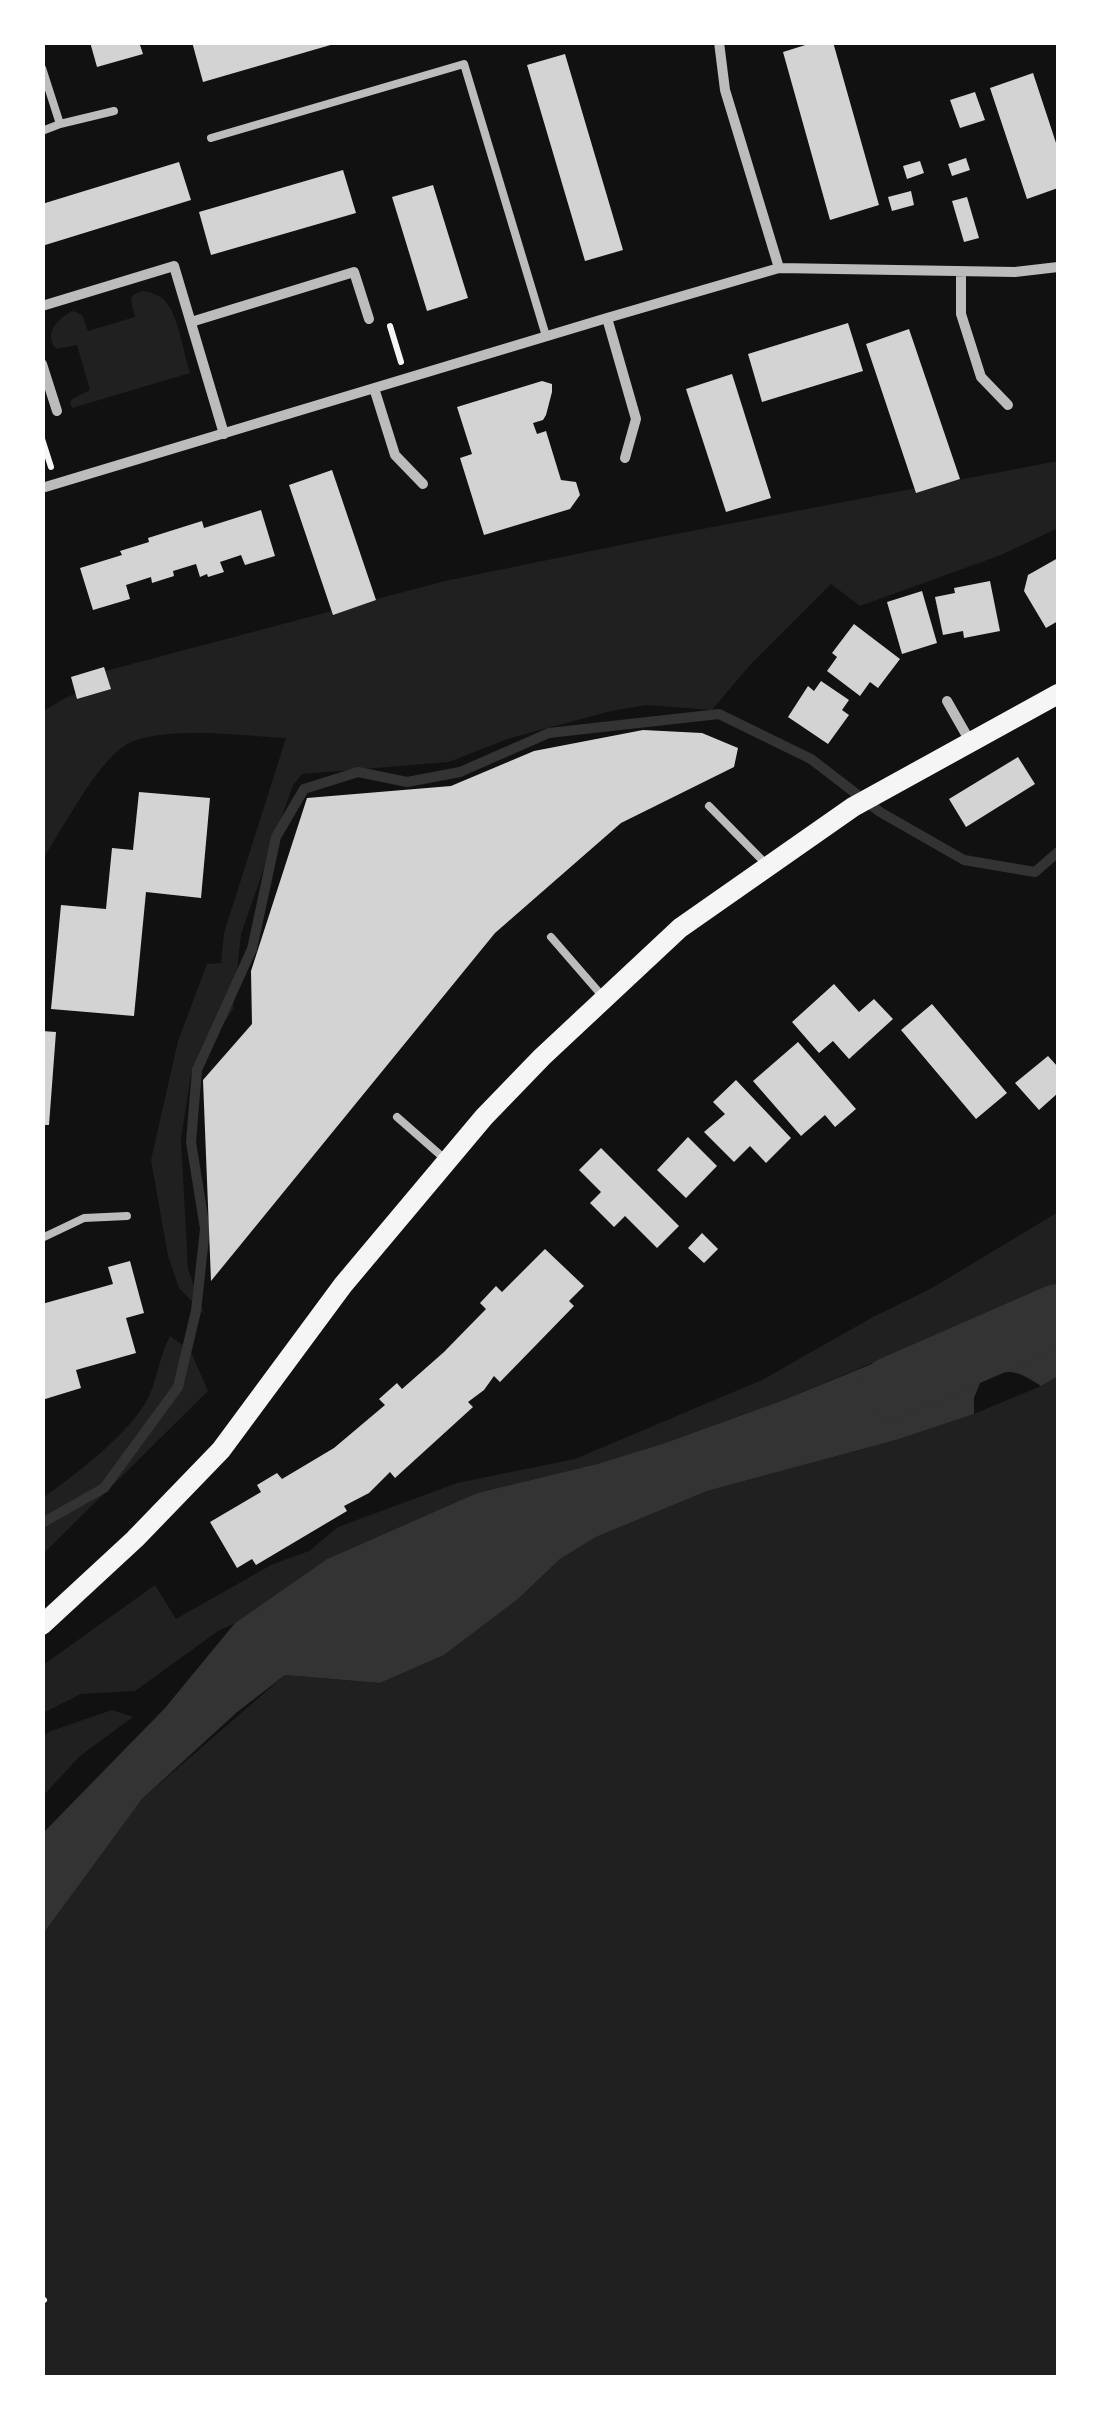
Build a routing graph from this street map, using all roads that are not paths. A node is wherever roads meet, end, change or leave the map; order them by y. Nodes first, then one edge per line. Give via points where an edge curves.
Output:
1 (719, 42) edge
2 (42, 68) edge
3 (114, 111) dead end
4 (60, 124) junction
5 (42, 131) edge
6 (211, 138) dead end
7 (1058, 267) edge
8 (780, 268) junction
9 (961, 272) junction
10 (42, 306) edge
11 (607, 318) junction
12 (369, 319) road end
13 (190, 322) junction
14 (546, 336) junction
15 (42, 364) edge
16 (374, 388) junction
17 (1008, 404) dead end
18 (57, 411) dead end
19 (224, 434) junction
20 (625, 458) dead end
21 (423, 484) dead end
22 (42, 488) edge
23 (1058, 694) edge
24 (947, 701) dead end
25 (971, 743) junction
26 (708, 806) dead end
27 (767, 866) junction
28 (551, 937) dead end
29 (604, 998) junction
30 (398, 1117) dead end
31 (446, 1160) junction
32 (127, 1216) dead end
33 (42, 1238) edge
34 (42, 1625) edge

1 - 8 street via 725,90
2 - 4 lane
3 - 4 lane
4 - 5 lane
6 - 14 lane via 464,64
7 - 9 street
8 - 9 street
8 - 11 street
9 - 17 street via 962,314 981,377
10 - 13 street via 174,266
11 - 14 street
11 - 20 street via 636,419
12 - 13 street via 354,272
13 - 19 street
14 - 16 street
15 - 18 street
16 - 19 street
16 - 21 street via 395,455
19 - 22 street
23 - 25 main road
24 - 25 street
25 - 27 main road via 853,807
26 - 27 lane
27 - 29 main road via 680,928
28 - 29 lane
29 - 31 main road
30 - 31 lane
31 - 34 main road via 221,1450
32 - 33 lane via 84,1218

